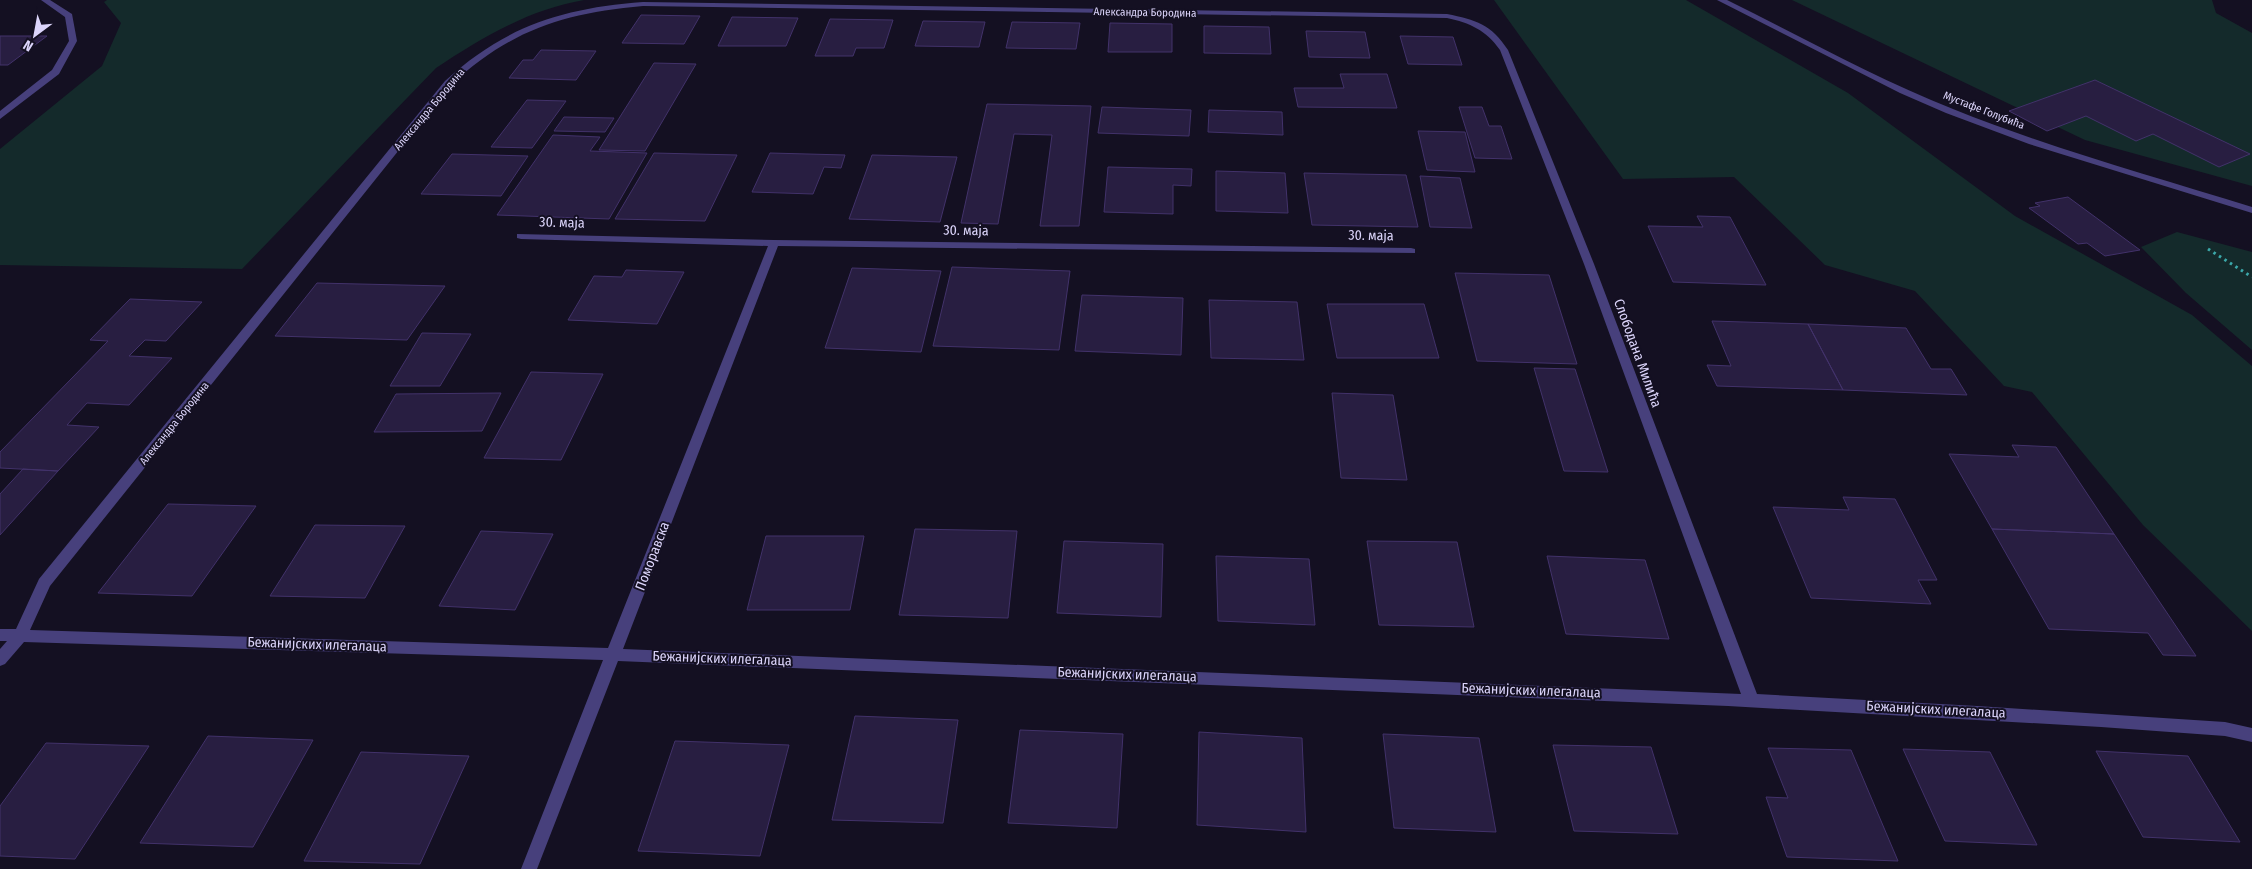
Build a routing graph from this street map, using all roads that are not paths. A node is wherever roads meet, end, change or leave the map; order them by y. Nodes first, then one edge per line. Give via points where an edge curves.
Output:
1 (45, 0) edge
2 (1720, 0) edge
3 (1483, 26) joint
4 (0, 116) edge
5 (2252, 210) edge
6 (521, 236) dead end
7 (774, 243) junction
8 (1411, 251) dead end
9 (0, 635) edge
10 (20, 636) junction
11 (614, 653) junction
12 (0, 660) edge
13 (1751, 699) junction
14 (2252, 735) edge
15 (529, 869) edge

1 - 4 street via 69,16 73,41 56,72
2 - 5 street, Мустафе Голубића via 1958,115 2032,142
3 - 10 street, Александра Бородина via 1448,16 643,4 594,9 540,23 490,48 448,83 44,583
3 - 13 street, Слободана Милића via 1491,31 1504,50 1589,264
6 - 7 street, 30. маја
7 - 8 street, 30. маја
7 - 11 street, Поморавска
9 - 10 street, Бежанијских илегалаца
10 - 11 street, Бежанијских илегалаца
10 - 12 street, Александра Бородина
11 - 13 street, Бежанијских илегалаца
11 - 15 street, Поморавска
13 - 14 street, Бежанијских илегалаца via 2037,715 2225,729

